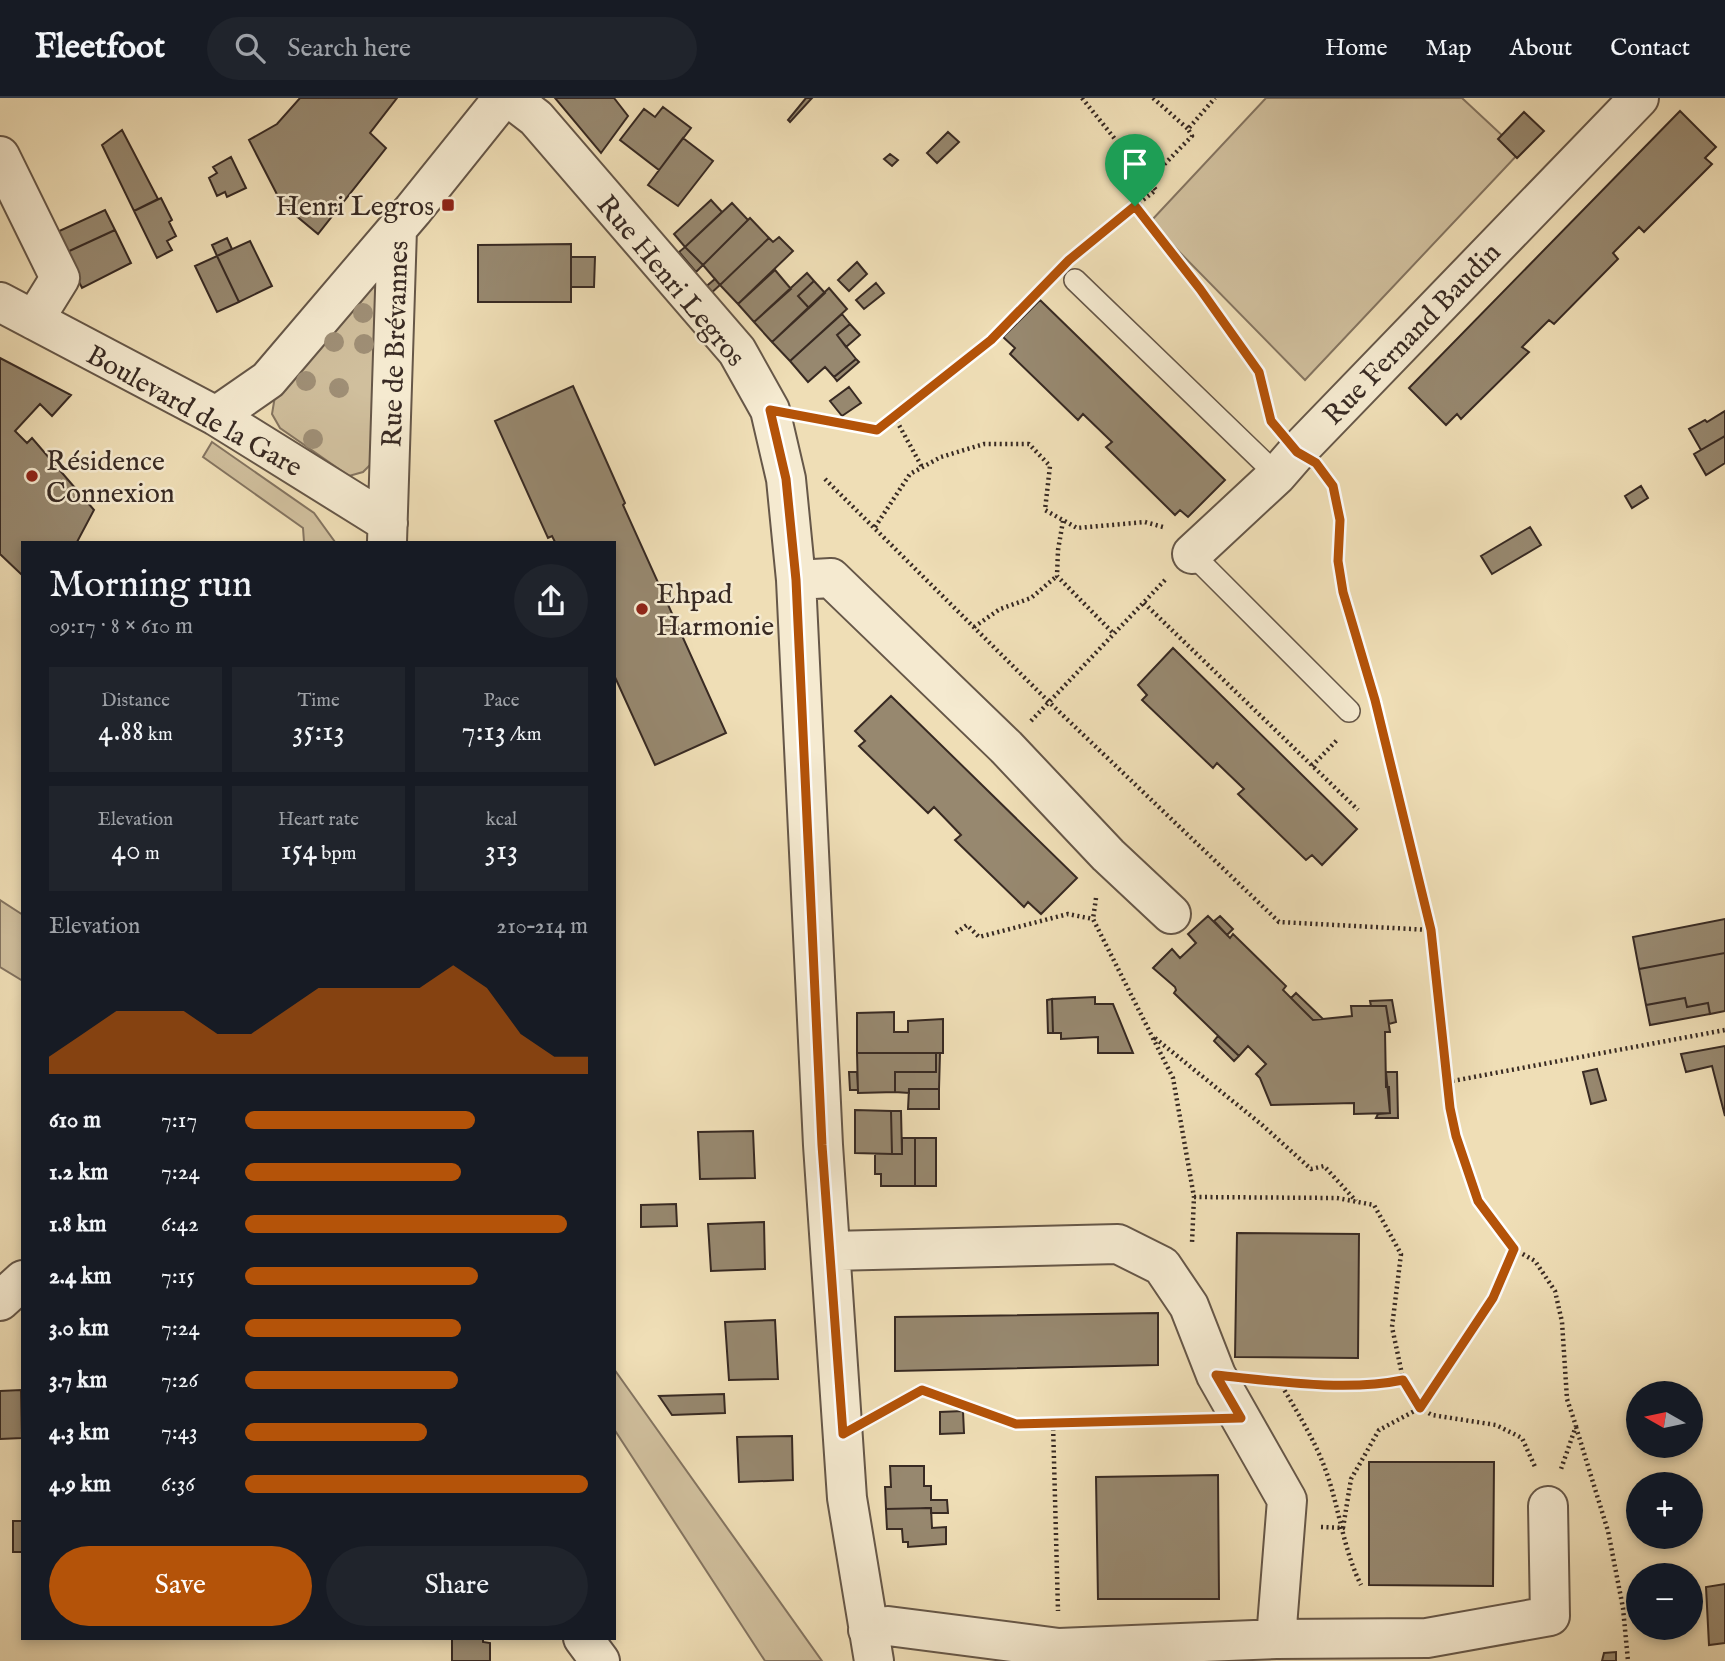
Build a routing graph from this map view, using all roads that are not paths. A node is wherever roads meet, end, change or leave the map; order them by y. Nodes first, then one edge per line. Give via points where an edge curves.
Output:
1 (503, 98) edge
2 (510, 98) edge
3 (1639, 98) edge
4 (0, 156) edge
5 (397, 229) junction
6 (1072, 270) road end
7 (0, 302) edge
8 (34, 320) junction
9 (216, 416) junction
10 (1287, 463) junction
11 (387, 533) edge
12 (1192, 554) joint
13 (796, 580) junction
14 (1349, 711) dead end
15 (1171, 914) dead end
16 (831, 1251) junction
17 (21, 1282) edge
18 (0, 1301) edge
19 (1548, 1506) road end
20 (1276, 1639) junction
21 (584, 1640) edge
22 (871, 1645) edge
23 (600, 1661) edge

1 - 5 street, Rue de Brévannes
2 - 13 street, Rue Henri Legros via 536,118 737,351 770,410 786,479
3 - 10 street, Rue Fernand Baudin
4 - 8 street via 60,278
5 - 9 street via 268,380
5 - 11 street, Rue de Brévannes
6 - 10 lane
7 - 8 street, Boulevard de la Gare
8 - 9 street, Boulevard de la Gare
9 - 11 street, Boulevard de la Gare
10 - 12 street, Rue Fernand Baudin
12 - 14 lane
13 - 15 street via 831,578
13 - 16 street, Rue Henri Legros
16 - 20 street via 1118,1244 1162,1266 1189,1306 1216,1375 1287,1500
16 - 22 street, Rue Henri Legros via 847,1498
17 - 18 street
19 - 20 street via 1550,1616 1427,1638
20 - 22 street via 1059,1648 888,1626
21 - 23 street

